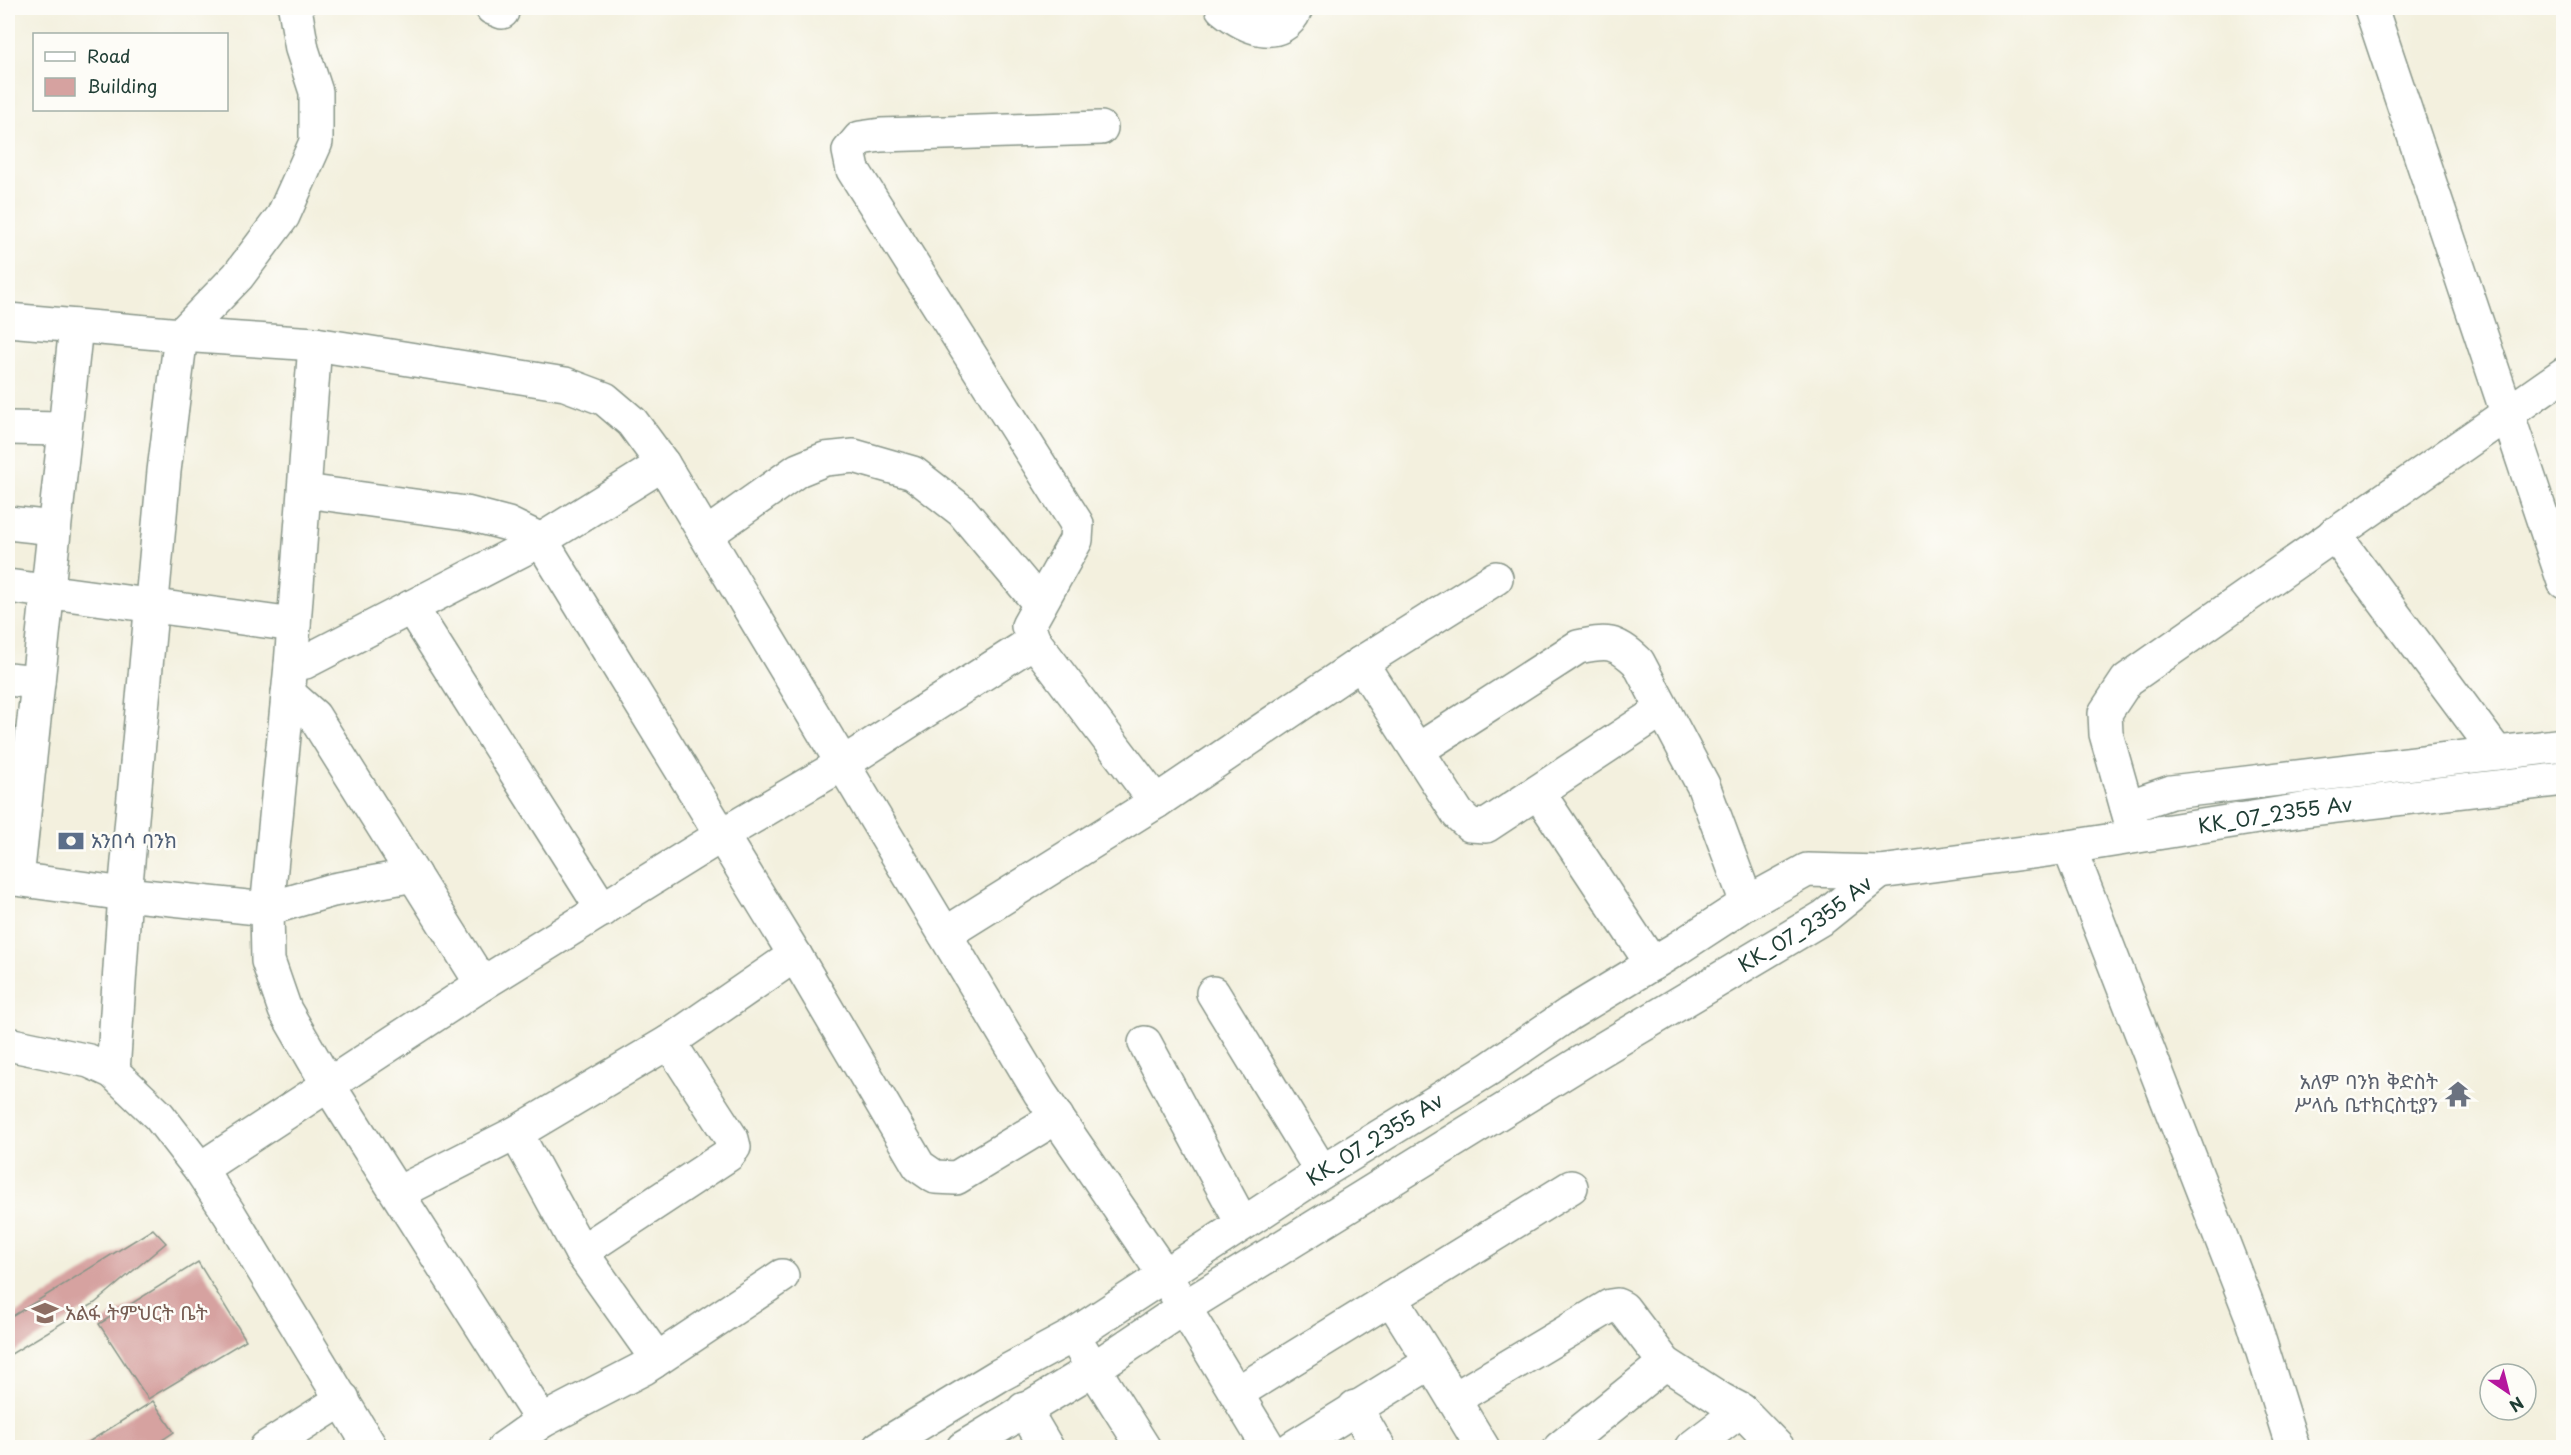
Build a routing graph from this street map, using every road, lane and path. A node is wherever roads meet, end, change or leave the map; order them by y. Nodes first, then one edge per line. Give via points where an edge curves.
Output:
1 (295, 8) edge
2 (1222, 8) edge
3 (1296, 8) edge
4 (2371, 8) edge
5 (1101, 128) dead end
6 (8, 320) edge
7 (76, 326) junction
8 (181, 335) junction
9 (315, 344) junction
10 (2564, 374) edge
11 (2508, 414) junction
12 (8, 428) edge
13 (63, 429) junction
14 (663, 464) junction
15 (304, 491) junction
16 (8, 523) edge
17 (54, 528) junction
18 (2334, 534) junction
19 (706, 535) junction
20 (541, 540) junction
21 (1496, 578) dead end
22 (2564, 582) edge
23 (8, 586) edge
24 (47, 592) junction
25 (1040, 604) junction
26 (153, 605) junction
27 (411, 607) junction
28 (294, 625) junction
29 (1034, 641) junction
30 (1361, 663) junction
31 (289, 679) junction
32 (23, 680) edge
33 (1663, 709) junction
34 (2564, 745) edge
35 (1418, 750) junction
36 (2497, 753) junction
37 (844, 763) junction
38 (18, 776) edge
39 (2564, 779) edge
40 (1538, 792) junction
41 (1156, 802) junction
42 (2131, 822) junction
43 (722, 835) junction
44 (2069, 847) junction
45 (1880, 872) junction
46 (414, 875) junction
47 (12, 878) edge
48 (125, 894) junction
49 (1747, 903) junction
50 (267, 909) junction
51 (603, 910) junction
52 (945, 934) junction
53 (795, 956) junction
54 (1652, 964) junction
55 (482, 984) junction
56 (1213, 993) dead end
57 (669, 1042) junction
58 (1145, 1043) dead end
59 (8, 1044) edge
60 (113, 1072) junction
61 (328, 1086) junction
62 (1057, 1118) junction
63 (516, 1133) junction
64 (200, 1169) junction
65 (1322, 1172) junction
66 (1571, 1187) dead end
67 (398, 1193) junction
68 (1242, 1223) junction
69 (581, 1252) junction
70 (1164, 1274) junction
71 (782, 1276) dead end
72 (1392, 1298) junction
73 (1185, 1307) junction
74 (1072, 1336) junction
75 (653, 1362) junction
76 (1431, 1362) junction
77 (1665, 1363) junction
78 (1094, 1369) junction
79 (1237, 1394) junction
80 (343, 1399) junction
81 (1454, 1399) junction
82 (1355, 1407) junction
83 (1024, 1409) junction
84 (1741, 1410) junction
85 (542, 1421) junction
86 (266, 1448) edge
87 (371, 1448) edge
88 (504, 1448) edge
89 (879, 1448) edge
90 (963, 1448) edge
91 (1047, 1448) edge
92 (1144, 1448) edge
93 (1269, 1448) edge
94 (1292, 1448) edge
95 (1379, 1448) edge
96 (1483, 1448) edge
97 (1560, 1448) edge
98 (1691, 1448) edge
99 (1778, 1448) edge
100 (2293, 1448) edge

1 - 8 street via 302,49 316,92 316,142 283,216 238,276
2 - 3 street via 1259,30 1281,26
4 - 11 street
5 - 25 street via 881,135 860,138 849,152 853,170 1077,524 1076,540
6 - 7 street
7 - 8 street
7 - 13 street
8 - 9 street
8 - 26 street
9 - 14 street via 565,384 605,399 632,422
9 - 15 street
10 - 11 street
11 - 18 street
11 - 22 street
12 - 13 street
13 - 17 street
14 - 19 street
14 - 20 street
15 - 20 street via 466,513 507,524
15 - 28 street
16 - 17 street
17 - 24 street
18 - 36 street
18 - 42 street via 2127,680 2105,713 2106,734
19 - 25 street via 798,470 825,459 854,456 913,473 963,511
19 - 37 street
20 - 27 street
20 - 43 street
21 - 30 street
23 - 24 street
24 - 26 street
24 - 32 street
25 - 29 street via 1028,626
26 - 28 street
26 - 48 street
27 - 31 street via 305,662
27 - 51 street
28 - 31 street
29 - 37 street
29 - 41 street
30 - 35 street
30 - 41 street
31 - 46 street
31 - 50 street
32 - 38 street
33 - 35 street via 1638,662 1624,649 1603,642 1578,647
33 - 40 street
33 - 49 street via 1703,785
34 - 36 street
35 - 40 street via 1458,814 1470,825 1486,826
36 - 42 street via 2171,792
37 - 43 street
37 - 52 street
38 - 47 street
39 - 42 street, KK_07_2355 Av via 2302,810
40 - 54 street
41 - 52 street
42 - 44 street, KK_07_2355 Av
43 - 51 street
43 - 53 street
44 - 45 street, KK_07_2355 Av
44 - 100 street via 2252,1317
45 - 49 street, KK_07_2355 Av via 1808,870
45 - 73 street, KK_07_2355 Av via 1824,916
46 - 50 street via 333,890
46 - 55 street
47 - 48 street
48 - 50 street
48 - 60 street
49 - 54 street, KK_07_2355 Av
50 - 61 street via 268,961 285,1010
51 - 55 street
52 - 62 street
53 - 57 street
53 - 62 street via 919,1166 935,1177 956,1178
54 - 65 street, KK_07_2355 Av
55 - 61 street
56 - 65 street
57 - 63 street
57 - 69 street via 734,1148
58 - 68 street
59 - 60 street via 89,1061
60 - 64 street via 159,1116
61 - 64 street
61 - 67 street
62 - 70 street
63 - 67 street
63 - 69 street
64 - 80 street
65 - 68 street, KK_07_2355 Av
66 - 72 street
67 - 85 street
68 - 70 street, KK_07_2355 Av
69 - 75 street via 652,1352
70 - 73 street
70 - 74 street, KK_07_2355 Av
71 - 75 street
72 - 76 street
72 - 79 street
73 - 78 street, KK_07_2355 Av
73 - 79 street
74 - 78 street
74 - 89 street, KK_07_2355 Av
75 - 85 street
76 - 81 street
76 - 82 street
77 - 81 street via 1623,1308 1610,1306
77 - 84 street
77 - 97 street
78 - 83 street, KK_07_2355 Av
78 - 92 street
79 - 93 street
80 - 86 street
80 - 87 street
81 - 96 street
82 - 94 street
82 - 95 street
83 - 90 street, KK_07_2355 Av
83 - 91 street
84 - 98 street
84 - 99 street
85 - 88 street

